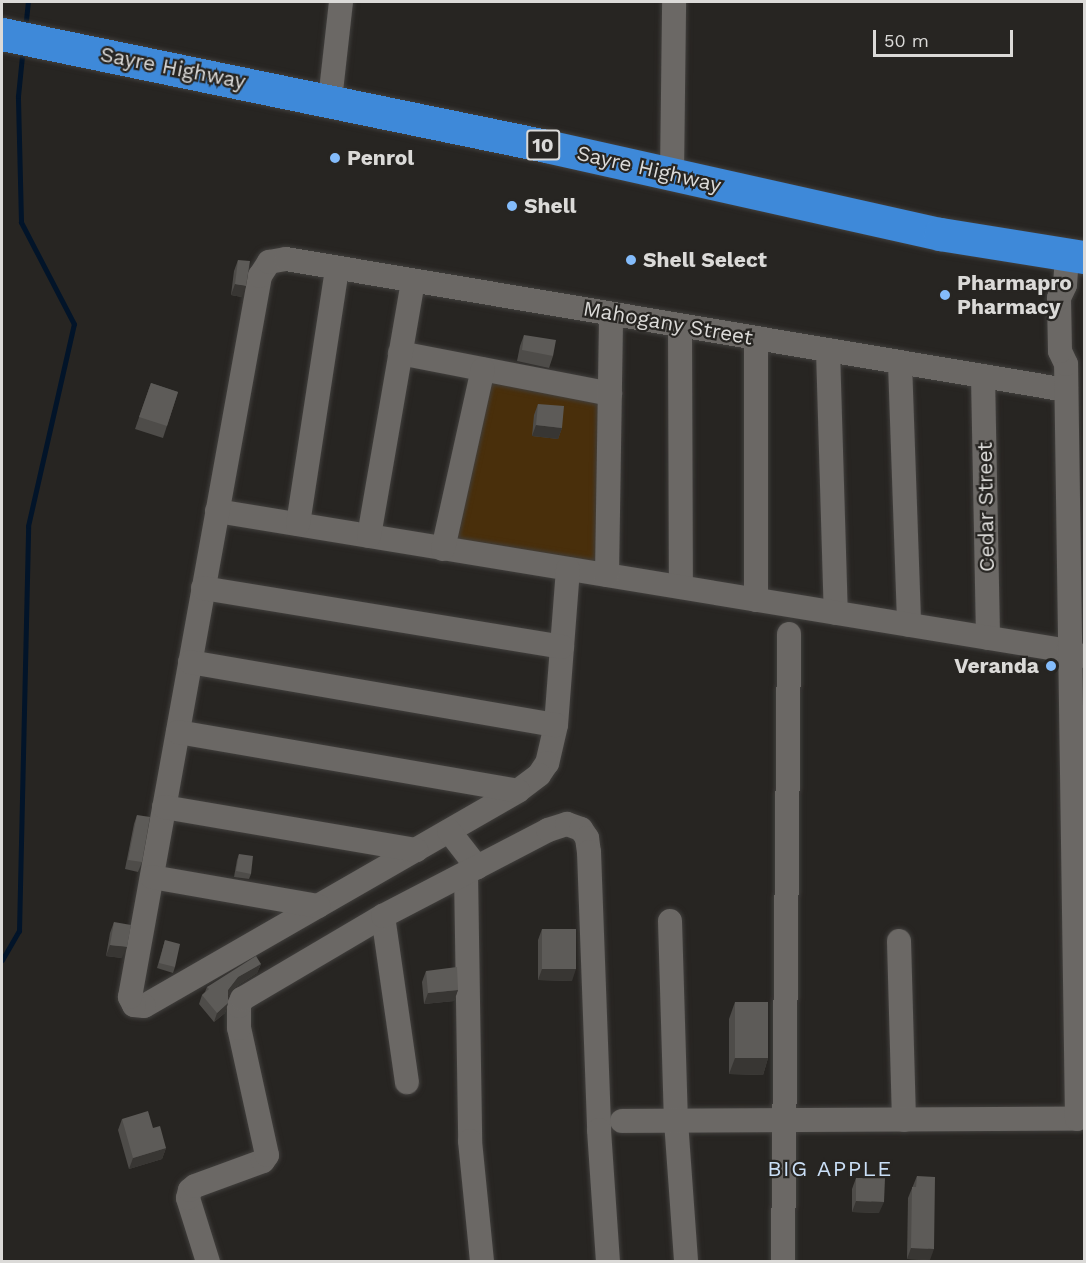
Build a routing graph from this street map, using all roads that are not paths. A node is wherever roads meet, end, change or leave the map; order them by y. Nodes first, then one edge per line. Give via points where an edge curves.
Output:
1 (342, 2) edge
2 (674, 2) edge
3 (2, 33) edge
4 (330, 100) junction
5 (672, 175) junction
6 (1072, 266) edge
7 (337, 268) junction
8 (413, 280) junction
9 (611, 314) junction
10 (680, 326) junction
11 (756, 338) junction
12 (828, 350) junction
13 (400, 353) junction
14 (900, 363) junction
15 (483, 369) junction
16 (983, 376) junction
17 (1066, 390) junction
18 (610, 394) junction
19 (217, 512) junction
20 (297, 524) junction
21 (369, 536) junction
22 (443, 549) junction
23 (568, 569) junction
24 (607, 575) junction
25 (681, 587) junction
26 (203, 588) junction
27 (756, 600) junction
28 (836, 613) junction
29 (909, 625) junction
30 (789, 634) dead end
31 (988, 638) junction
32 (562, 647) junction
33 (1076, 655) edge
34 (190, 662) junction
35 (556, 724) junction
36 (178, 732) junction
37 (518, 791) junction
38 (165, 807) junction
39 (448, 831) junction
40 (416, 850) junction
41 (471, 870) junction
42 (152, 877) junction
43 (318, 906) junction
44 (383, 916) junction
45 (670, 921) dead end
46 (899, 941) dead end
47 (407, 1082) dead end
48 (783, 1120) junction
49 (904, 1120) junction
50 (622, 1121) dead end
51 (676, 1121) junction
52 (208, 1262) edge
53 (482, 1262) edge
54 (609, 1262) edge
55 (686, 1262) edge
56 (783, 1262) edge

1 - 4 street
2 - 5 street
3 - 4 highway, Sayre Highway / 10
4 - 5 highway, Sayre Highway / 10
5 - 6 highway, Sayre Highway / 10
6 - 17 street via 1073,351 1066,364
7 - 8 street, Mahogany Street
7 - 19 street, Mahogany Street via 286,259 269,262 260,276
7 - 20 street
8 - 9 street, Mahogany Street
8 - 13 street
9 - 10 street, Mahogany Street
9 - 18 street
10 - 11 street, Mahogany Street
10 - 25 street
11 - 12 street, Mahogany Street
11 - 27 street
12 - 14 street, Mahogany Street
12 - 28 street
13 - 15 street
13 - 21 street
14 - 16 street, Mahogany Street
14 - 29 street
15 - 18 street
15 - 22 street
16 - 17 street, Mahogany Street
16 - 31 street, Cedar Street
17 - 33 street
18 - 24 street
19 - 20 street
19 - 26 street
20 - 21 street
21 - 22 street
22 - 23 street
23 - 24 street
23 - 32 street
24 - 25 street
25 - 27 street
26 - 32 street
26 - 34 street
27 - 28 street
28 - 29 street
29 - 31 street
30 - 48 street
31 - 33 street
32 - 35 street
33 - 49 street via 1077,1119
34 - 35 street
34 - 36 street
35 - 37 street via 547,763 539,775
36 - 37 street
36 - 38 street
37 - 39 street
38 - 40 street
38 - 42 street
39 - 40 street
39 - 41 street
40 - 43 street
41 - 44 street
41 - 53 street via 470,1141
41 - 54 street via 561,825 574,825 587,838 599,1130
42 - 43 street
42 - 43 street via 130,997 136,1006 144,1006
44 - 47 street
44 - 52 street via 242,999 239,1028 267,1151 263,1161 190,1190 188,1198
45 - 51 street
46 - 49 street
48 - 49 street
48 - 51 street
48 - 56 street
50 - 51 street
51 - 55 street

